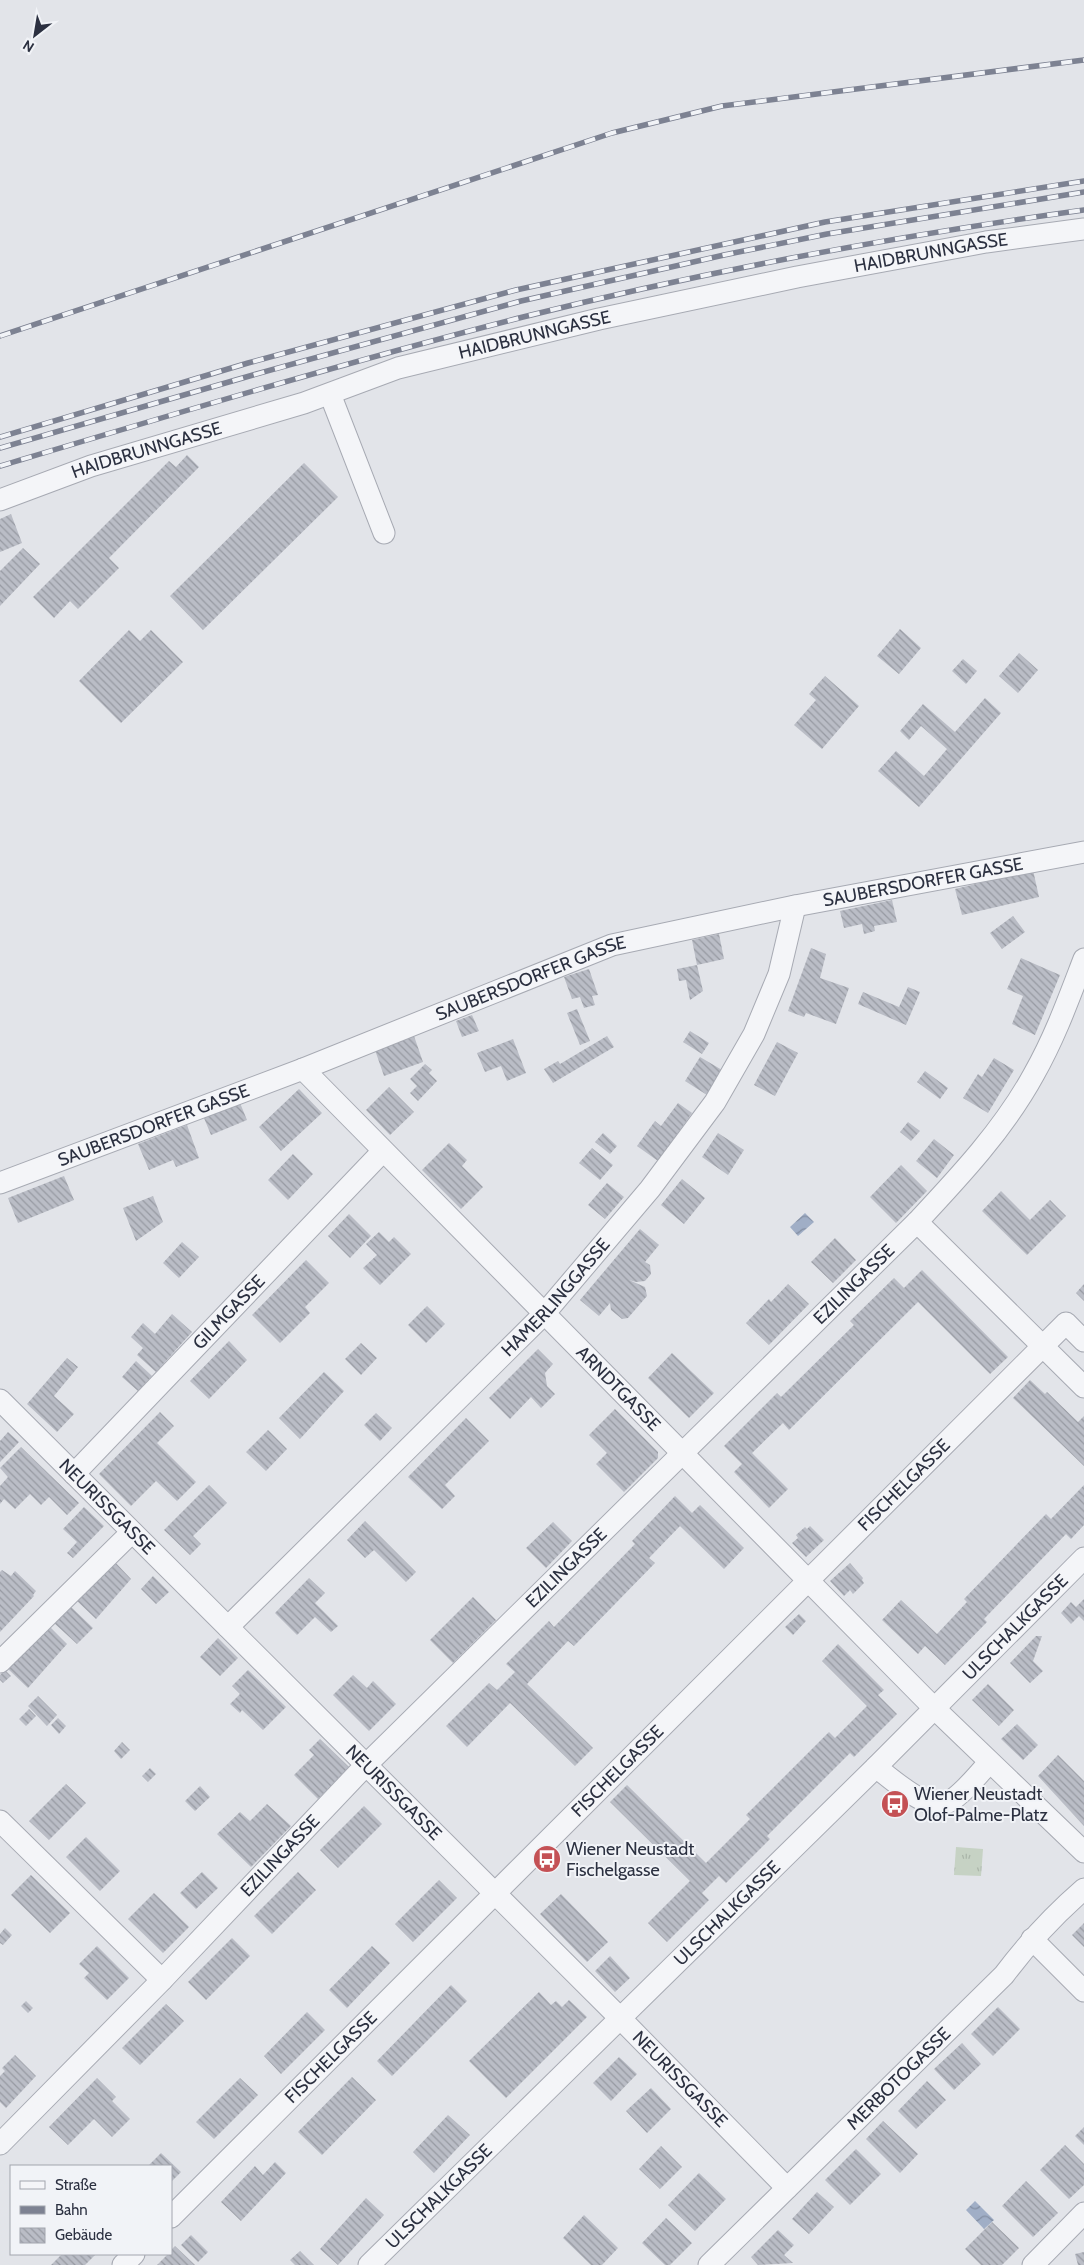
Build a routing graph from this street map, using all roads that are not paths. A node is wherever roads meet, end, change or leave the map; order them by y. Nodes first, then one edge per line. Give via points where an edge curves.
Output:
1 (1084, 230) edge
2 (330, 394) junction
3 (0, 500) edge
4 (384, 533) dead end
5 (1084, 852) edge
6 (795, 906) junction
7 (1084, 958) edge
8 (303, 1070) junction
9 (383, 1151) junction
10 (0, 1183) edge
11 (917, 1222) junction
12 (544, 1314) junction
13 (1084, 1341) edge
14 (1043, 1346) junction
15 (1084, 1387) edge
16 (0, 1400) edge
17 (682, 1454) junction
18 (74, 1474) junction
19 (132, 1532) junction
20 (1084, 1558) edge
21 (808, 1581) junction
22 (228, 1628) junction
23 (0, 1662) edge
24 (934, 1708) junction
25 (989, 1763) junction
26 (366, 1765) junction
27 (876, 1767) junction
28 (0, 1821) edge
29 (1084, 1852) edge
30 (1084, 1889) edge
31 (496, 1894) junction
32 (1032, 1938) junction
33 (162, 1980) junction
34 (1084, 1991) edge
35 (619, 2018) junction
36 (0, 2144) edge
37 (787, 2188) junction
38 (1084, 2213) edge
39 (172, 2216) edge
40 (133, 2255) edge
41 (123, 2265) edge
42 (369, 2265) edge
43 (709, 2265) edge
44 (1033, 2265) edge

1 - 2 street, HAIDBRUNNGASSE via 986,242 599,318 398,368
2 - 3 street, HAIDBRUNNGASSE via 90,466
2 - 4 street
5 - 6 street, SAUBERSDORFER GASSE
6 - 8 street, SAUBERSDORFER GASSE via 612,946
6 - 12 street, HAMERLINGGASSE via 779,974 754,1034 715,1102 650,1189
7 - 11 street, EZILINGASSE via 1057,1030 1034,1075 1001,1126
8 - 9 street, ARNDTGASSE
8 - 10 street, SAUBERSDORFER GASSE
9 - 12 street, ARNDTGASSE
9 - 18 street, GILMGASSE
11 - 14 street
11 - 17 street, EZILINGASSE
12 - 17 street, ARNDTGASSE
12 - 22 street, HAMERLINGGASSE
13 - 14 street, FISCHELGASSE via 1066,1323
14 - 15 street
14 - 21 street, FISCHELGASSE
16 - 18 street, NEURISSGASSE
17 - 21 street, ARNDTGASSE
17 - 26 street, EZILINGASSE
18 - 19 street, NEURISSGASSE
19 - 22 street, NEURISSGASSE
19 - 23 street
20 - 24 street, ULSCHALKGASSE
21 - 24 street, ARNDTGASSE
21 - 31 street, FISCHELGASSE
22 - 26 street, NEURISSGASSE
24 - 25 street, ARNDTGASSE
24 - 27 street, ULSCHALKGASSE
25 - 27 street via 956,1798 942,1805 928,1802 904,1789
25 - 29 street, ARNDTGASSE
26 - 31 street, NEURISSGASSE
26 - 33 street, EZILINGASSE
27 - 35 street, ULSCHALKGASSE
28 - 33 street
30 - 32 street, MERBOTOGASSE
31 - 35 street, NEURISSGASSE
31 - 39 street, FISCHELGASSE
32 - 34 street
32 - 37 street, MERBOTOGASSE via 1004,1975
33 - 36 street, EZILINGASSE
35 - 37 street, NEURISSGASSE
35 - 42 street, ULSCHALKGASSE
37 - 43 street, MERBOTOGASSE
38 - 44 street
40 - 41 street

